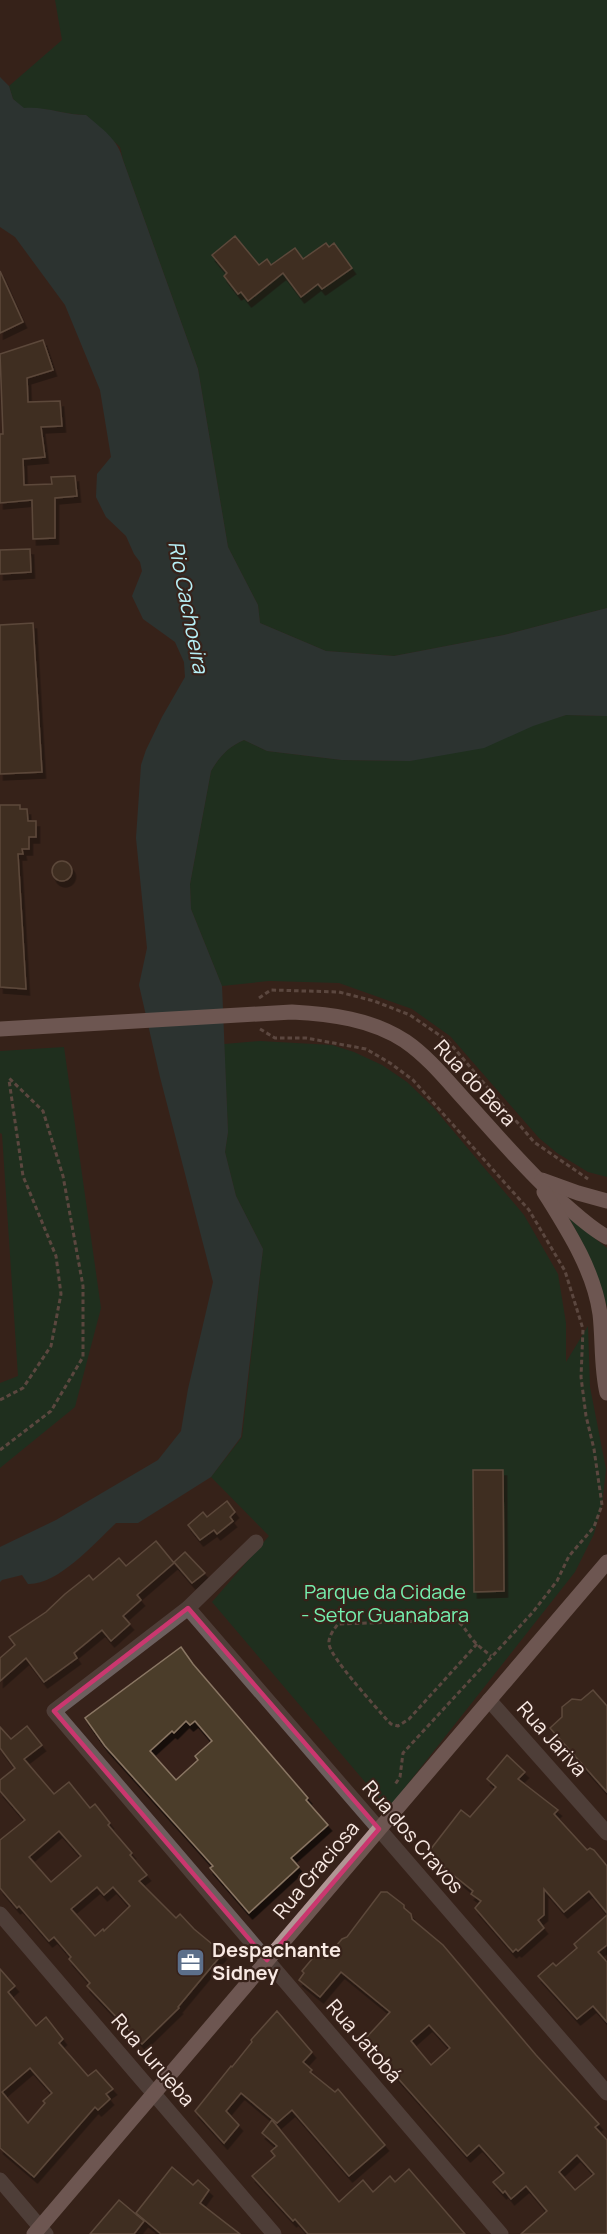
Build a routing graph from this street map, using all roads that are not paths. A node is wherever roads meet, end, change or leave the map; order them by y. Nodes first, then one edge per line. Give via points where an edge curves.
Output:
1 (0, 1029) edge
2 (534, 1177) junction
3 (607, 1201) edge
4 (607, 1237) edge
5 (605, 1360) edge
6 (607, 1393) edge
7 (256, 1542) dead end
8 (607, 1562) edge
9 (188, 1608) junction
10 (489, 1700) junction
11 (379, 1829) junction
12 (607, 1833) edge
13 (0, 1914) edge
14 (267, 1960) junction
15 (154, 2093) junction
16 (607, 2093) edge
17 (0, 2180) edge
18 (40, 2232) edge
19 (274, 2234) edge
20 (501, 2234) edge

1 - 2 main road, Rua do Bera via 292,1012 345,1017 405,1041 435,1066
2 - 3 main road
2 - 4 main road, Rua do Bera
2 - 5 main road, Rua do Bera via 564,1224 590,1278 600,1313
5 - 6 main road, Rua do Bera
7 - 9 street
8 - 10 main road, Rua Graciosa
9 - 11 street, Rua dos Cravos
9 - 14 street, Rua Jatobá via 54,1711
10 - 11 main road, Rua Graciosa
10 - 12 street, Rua Jariva
11 - 14 main road, Rua Graciosa
11 - 16 street, Rua dos Cravos
13 - 15 street, Rua Jurueba
14 - 15 main road, Rua Graciosa
14 - 20 street, Rua Jatobá
15 - 18 main road, Rua Graciosa
15 - 19 street, Rua Jurueba
17 - 18 street

